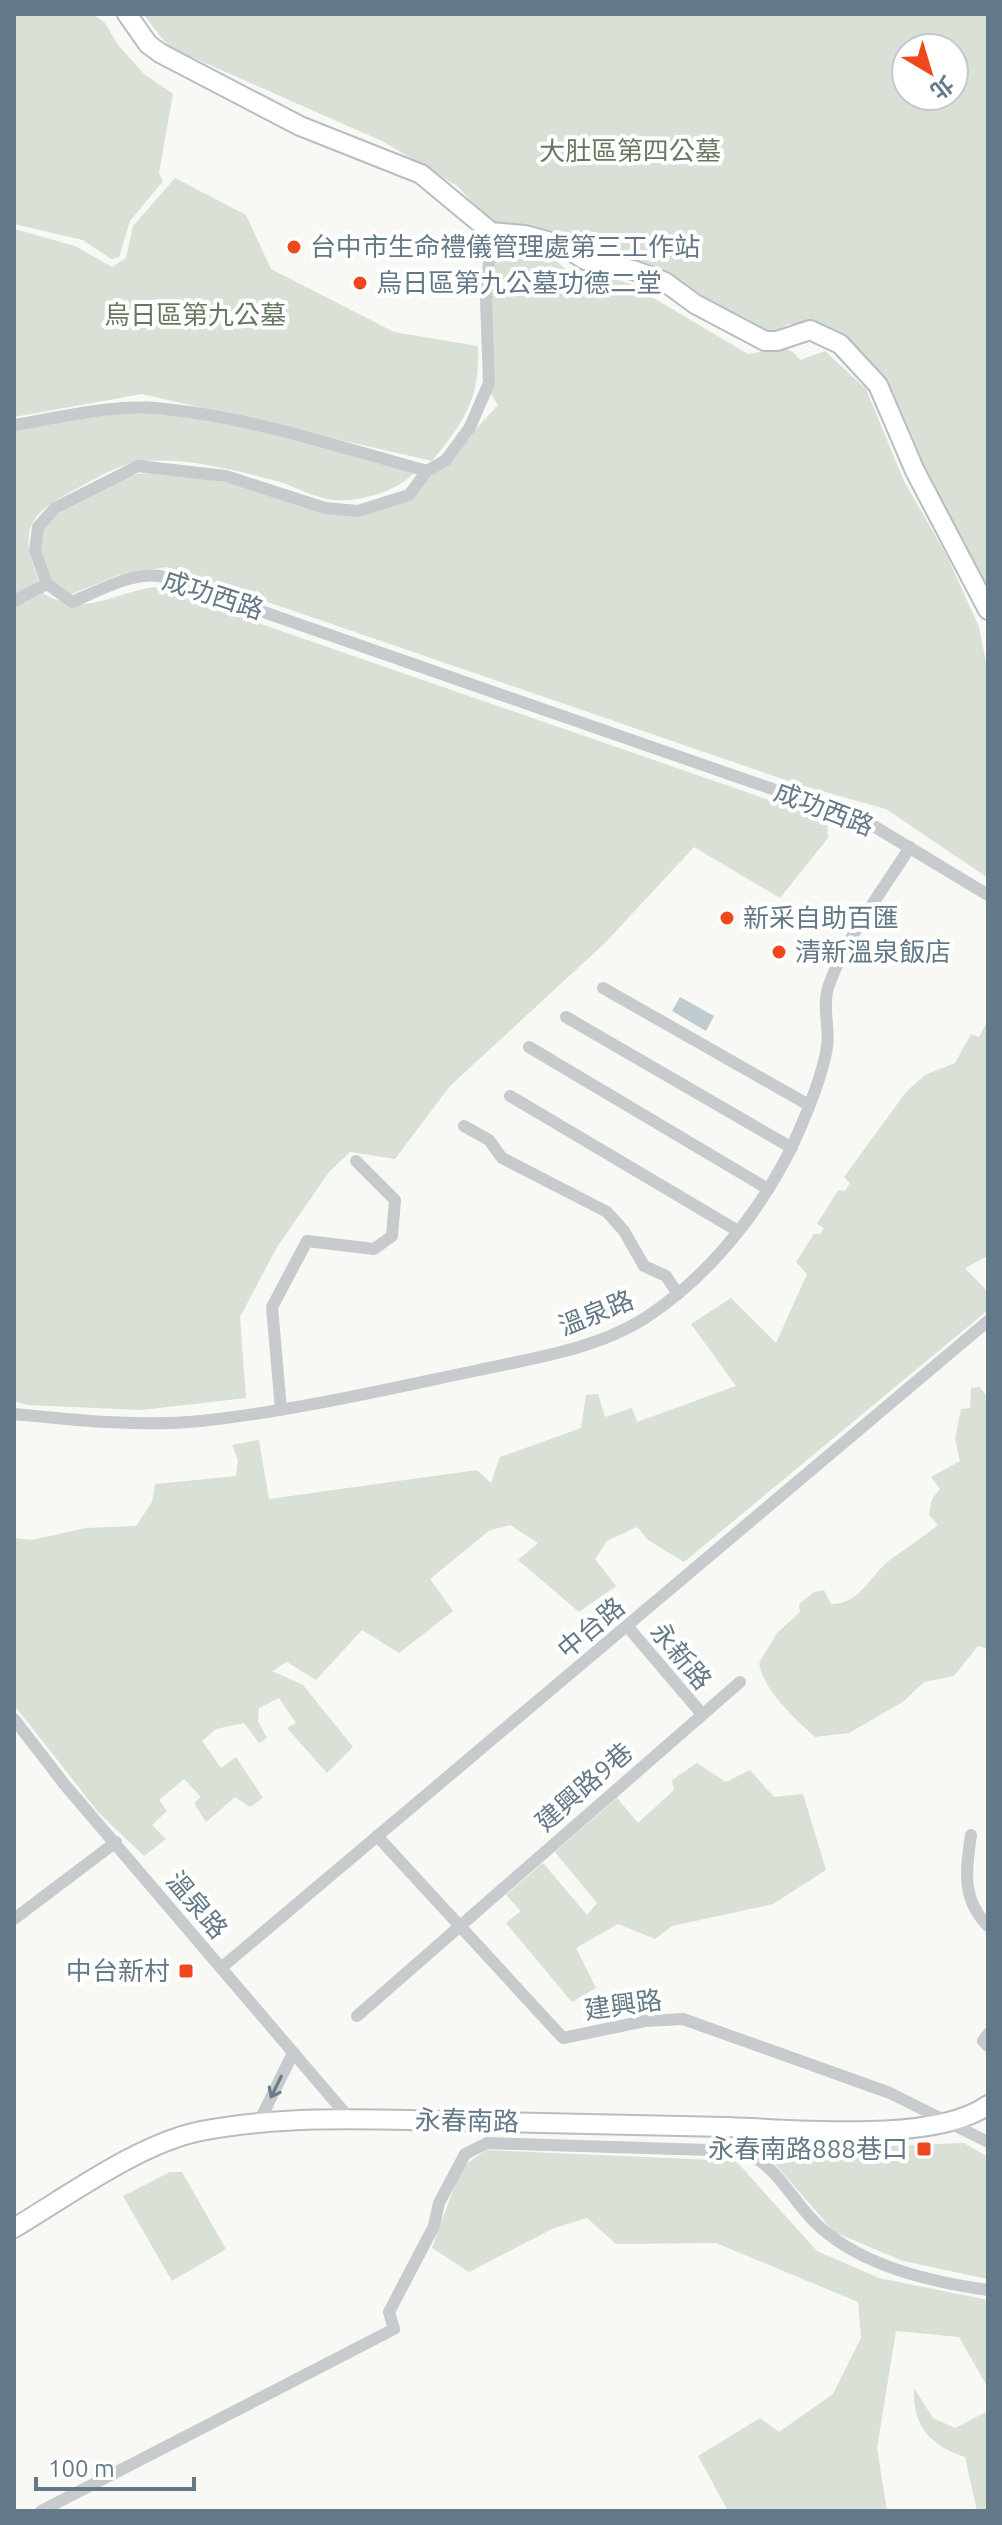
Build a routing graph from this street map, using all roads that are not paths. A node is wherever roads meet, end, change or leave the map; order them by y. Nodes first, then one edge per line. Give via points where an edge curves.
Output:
1 (127, 14) edge
2 (491, 232) junction
3 (14, 425) edge
4 (427, 471) junction
5 (47, 584) junction
6 (14, 601) edge
7 (988, 610) edge
8 (910, 847) junction
9 (988, 895) edge
10 (603, 988) dead end
11 (566, 1017) dead end
12 (529, 1047) dead end
13 (510, 1096) dead end
14 (807, 1104) junction
15 (464, 1126) dead end
16 (792, 1148) junction
17 (356, 1161) dead end
18 (768, 1189) junction
19 (738, 1231) junction
20 (678, 1294) junction
21 (988, 1321) edge
22 (281, 1410) junction
23 (14, 1414) edge
24 (627, 1626) junction
25 (740, 1682) dead end
26 (702, 1714) junction
27 (14, 1719) edge
28 (971, 1835) dead end
29 (377, 1836) junction
30 (116, 1842) junction
31 (14, 1919) edge
32 (988, 1926) edge
33 (458, 1927) junction
34 (221, 1968) junction
35 (357, 2016) dead end
36 (988, 2034) edge
37 (988, 2046) edge
38 (293, 2053) junction
39 (988, 2092) edge
40 (988, 2105) edge
41 (349, 2118) junction
42 (259, 2122) junction
43 (944, 2122) junction
44 (988, 2142) edge
45 (14, 2228) edge
46 (988, 2290) edge
47 (41, 2511) edge

1 - 2 street via 160,53 300,126 421,174
2 - 4 street via 486,301 489,383 470,427 446,460
2 - 7 street via 562,245 585,260 665,282 765,341 810,330 840,344 869,372 886,399 915,471
3 - 4 street via 117,408 165,409 263,427
4 - 5 street via 409,495 358,511 325,508 226,476 138,466 55,508 38,527 35,551
5 - 6 street
5 - 8 street, 成功西路 via 72,602 130,579 160,576 867,822
8 - 9 street, 成功西路
8 - 14 street, 溫泉路 via 827,990 828,1045
10 - 14 street
11 - 16 street
12 - 18 street
13 - 19 street
14 - 16 street, 溫泉路
15 - 20 street via 489,1140 502,1158 607,1212 644,1266 666,1276
16 - 18 street, 溫泉路
17 - 22 street via 395,1200 392,1236 374,1249 307,1241 297,1254 272,1307
18 - 19 street, 溫泉路
19 - 20 street, 溫泉路
20 - 22 street, 溫泉路 via 623,1331 563,1351
21 - 24 street, 中台路
22 - 23 street, 溫泉路 via 152,1423
24 - 26 street, 永新路
24 - 29 street, 中台路
25 - 26 street, 建興路9巷
26 - 33 street, 建興路9巷
27 - 30 street, 溫泉路
28 - 32 street via 965,1882
29 - 33 street, 建興路
29 - 34 street, 中台路
30 - 31 street
30 - 34 street, 溫泉路
33 - 35 street, 建興路9巷
33 - 43 street, 建興路 via 563,2038 683,2019 856,2079
34 - 38 street, 溫泉路
36 - 37 street via 983,2041
38 - 41 street, 溫泉路
38 -> 42 street
39 - 43 street, 永春南路
40 - 43 street, 永春南路
41 - 42 street, 永春南路
41 - 43 street, 永春南路 via 859,2130
42 - 45 street, 永春南路 via 197,2132 145,2152
43 - 44 street
46 - 47 street via 933,2282 852,2249 820,2228 766,2165 742,2151 487,2143 465,2154 439,2203 434,2226 389,2312 394,2329

